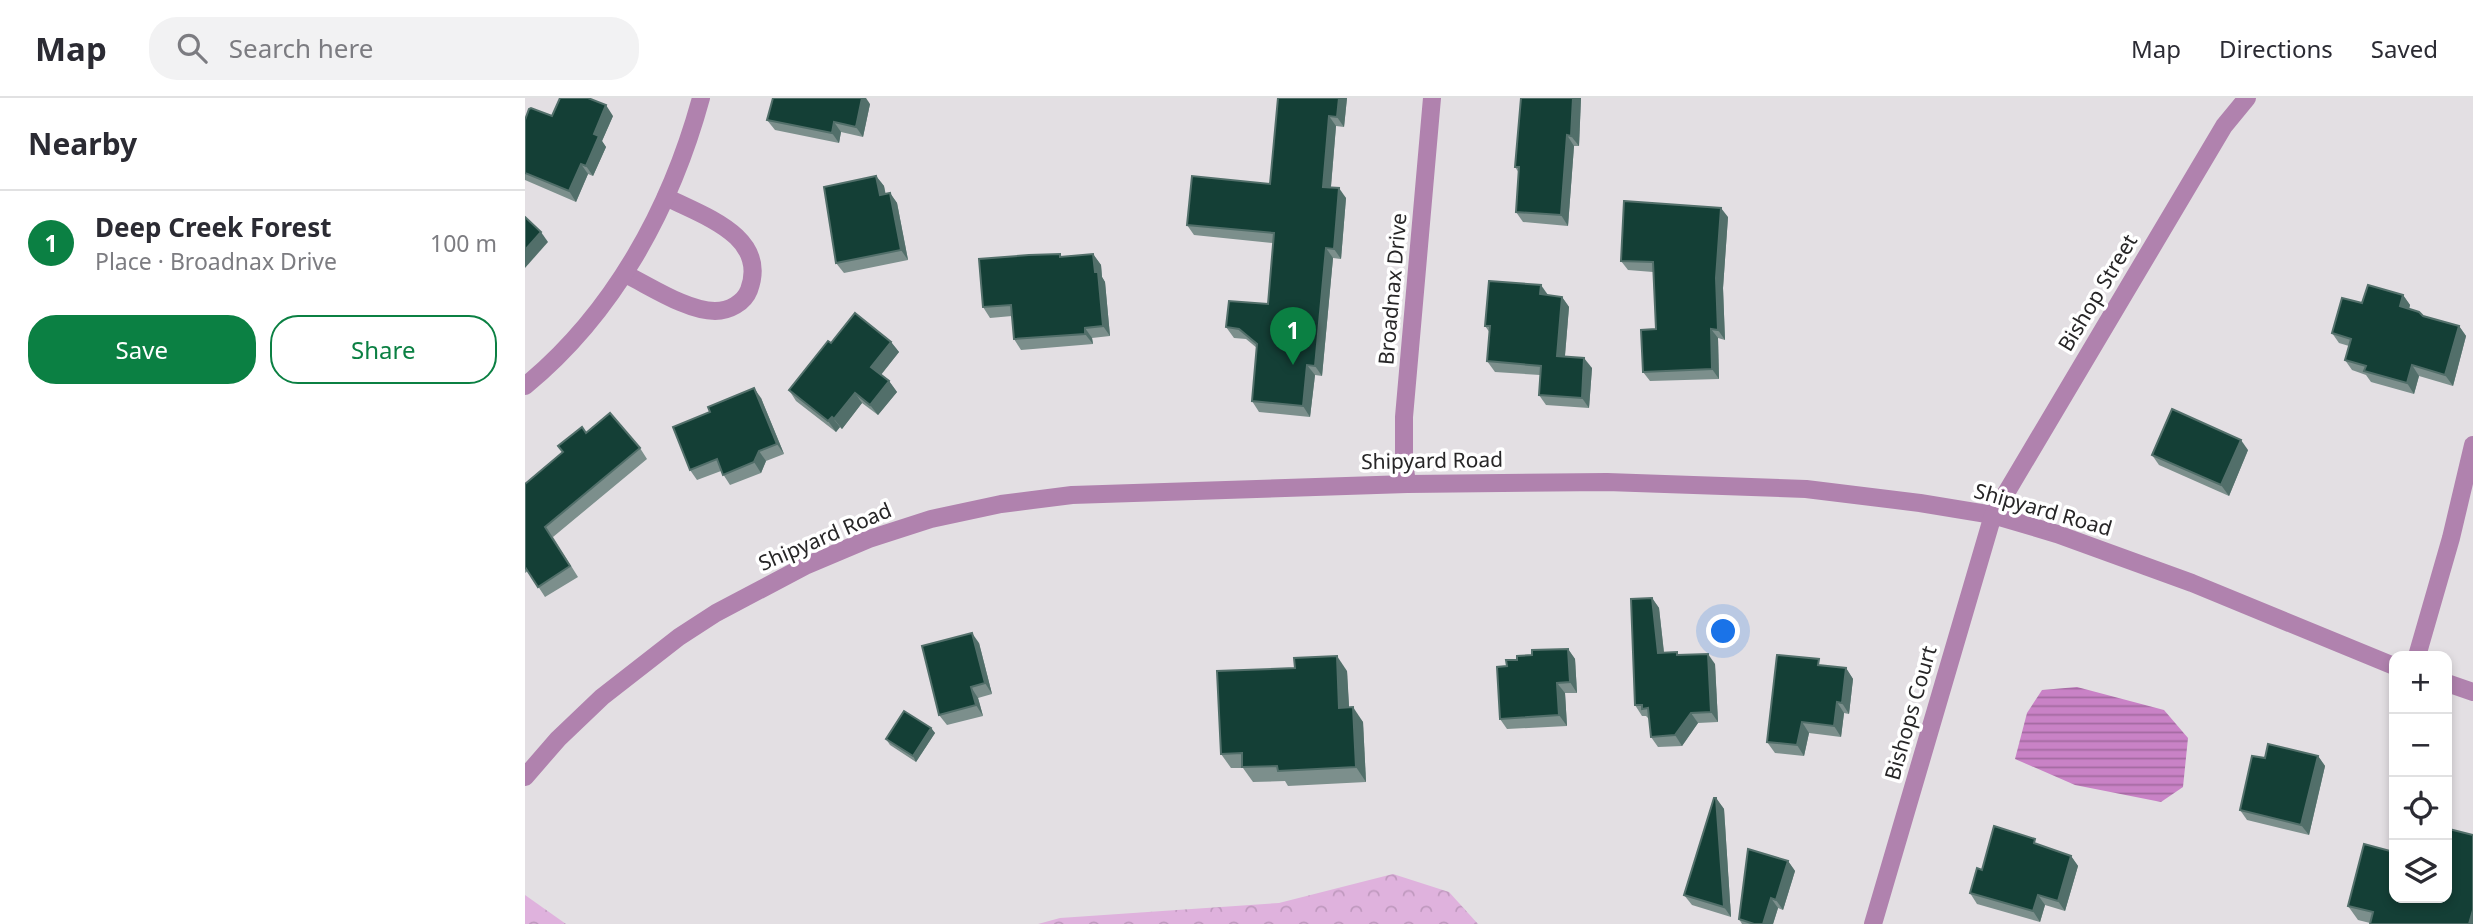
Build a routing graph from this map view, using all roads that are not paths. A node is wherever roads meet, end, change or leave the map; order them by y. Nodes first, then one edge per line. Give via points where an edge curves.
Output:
1 (701, 98) edge
2 (1432, 98) edge
3 (2247, 98) edge
4 (666, 197) junction
5 (625, 274) junction
6 (525, 386) edge
7 (2473, 445) edge
8 (1407, 484) junction
9 (1993, 514) junction
10 (2418, 651) edge
11 (2389, 664) edge
12 (2452, 685) edge
13 (2473, 692) edge
14 (525, 777) edge
15 (1873, 924) edge

1 - 4 street
2 - 8 street, Broadnax Drive via 1404,417
3 - 9 street, Bishop Street via 2217,138
4 - 5 street
4 - 5 street via 732,231 748,249 754,275 748,294 734,307 714,311 687,304
5 - 6 street via 576,339
7 - 10 street
8 - 9 street, Shipyard Road via 1607,482 1806,489
8 - 14 street, Shipyard Road via 1072,495 1001,504 869,538 805,566 679,637 601,697
9 - 11 street, Shipyard Road via 2192,583
9 - 15 street, Bishops Court
12 - 13 street

